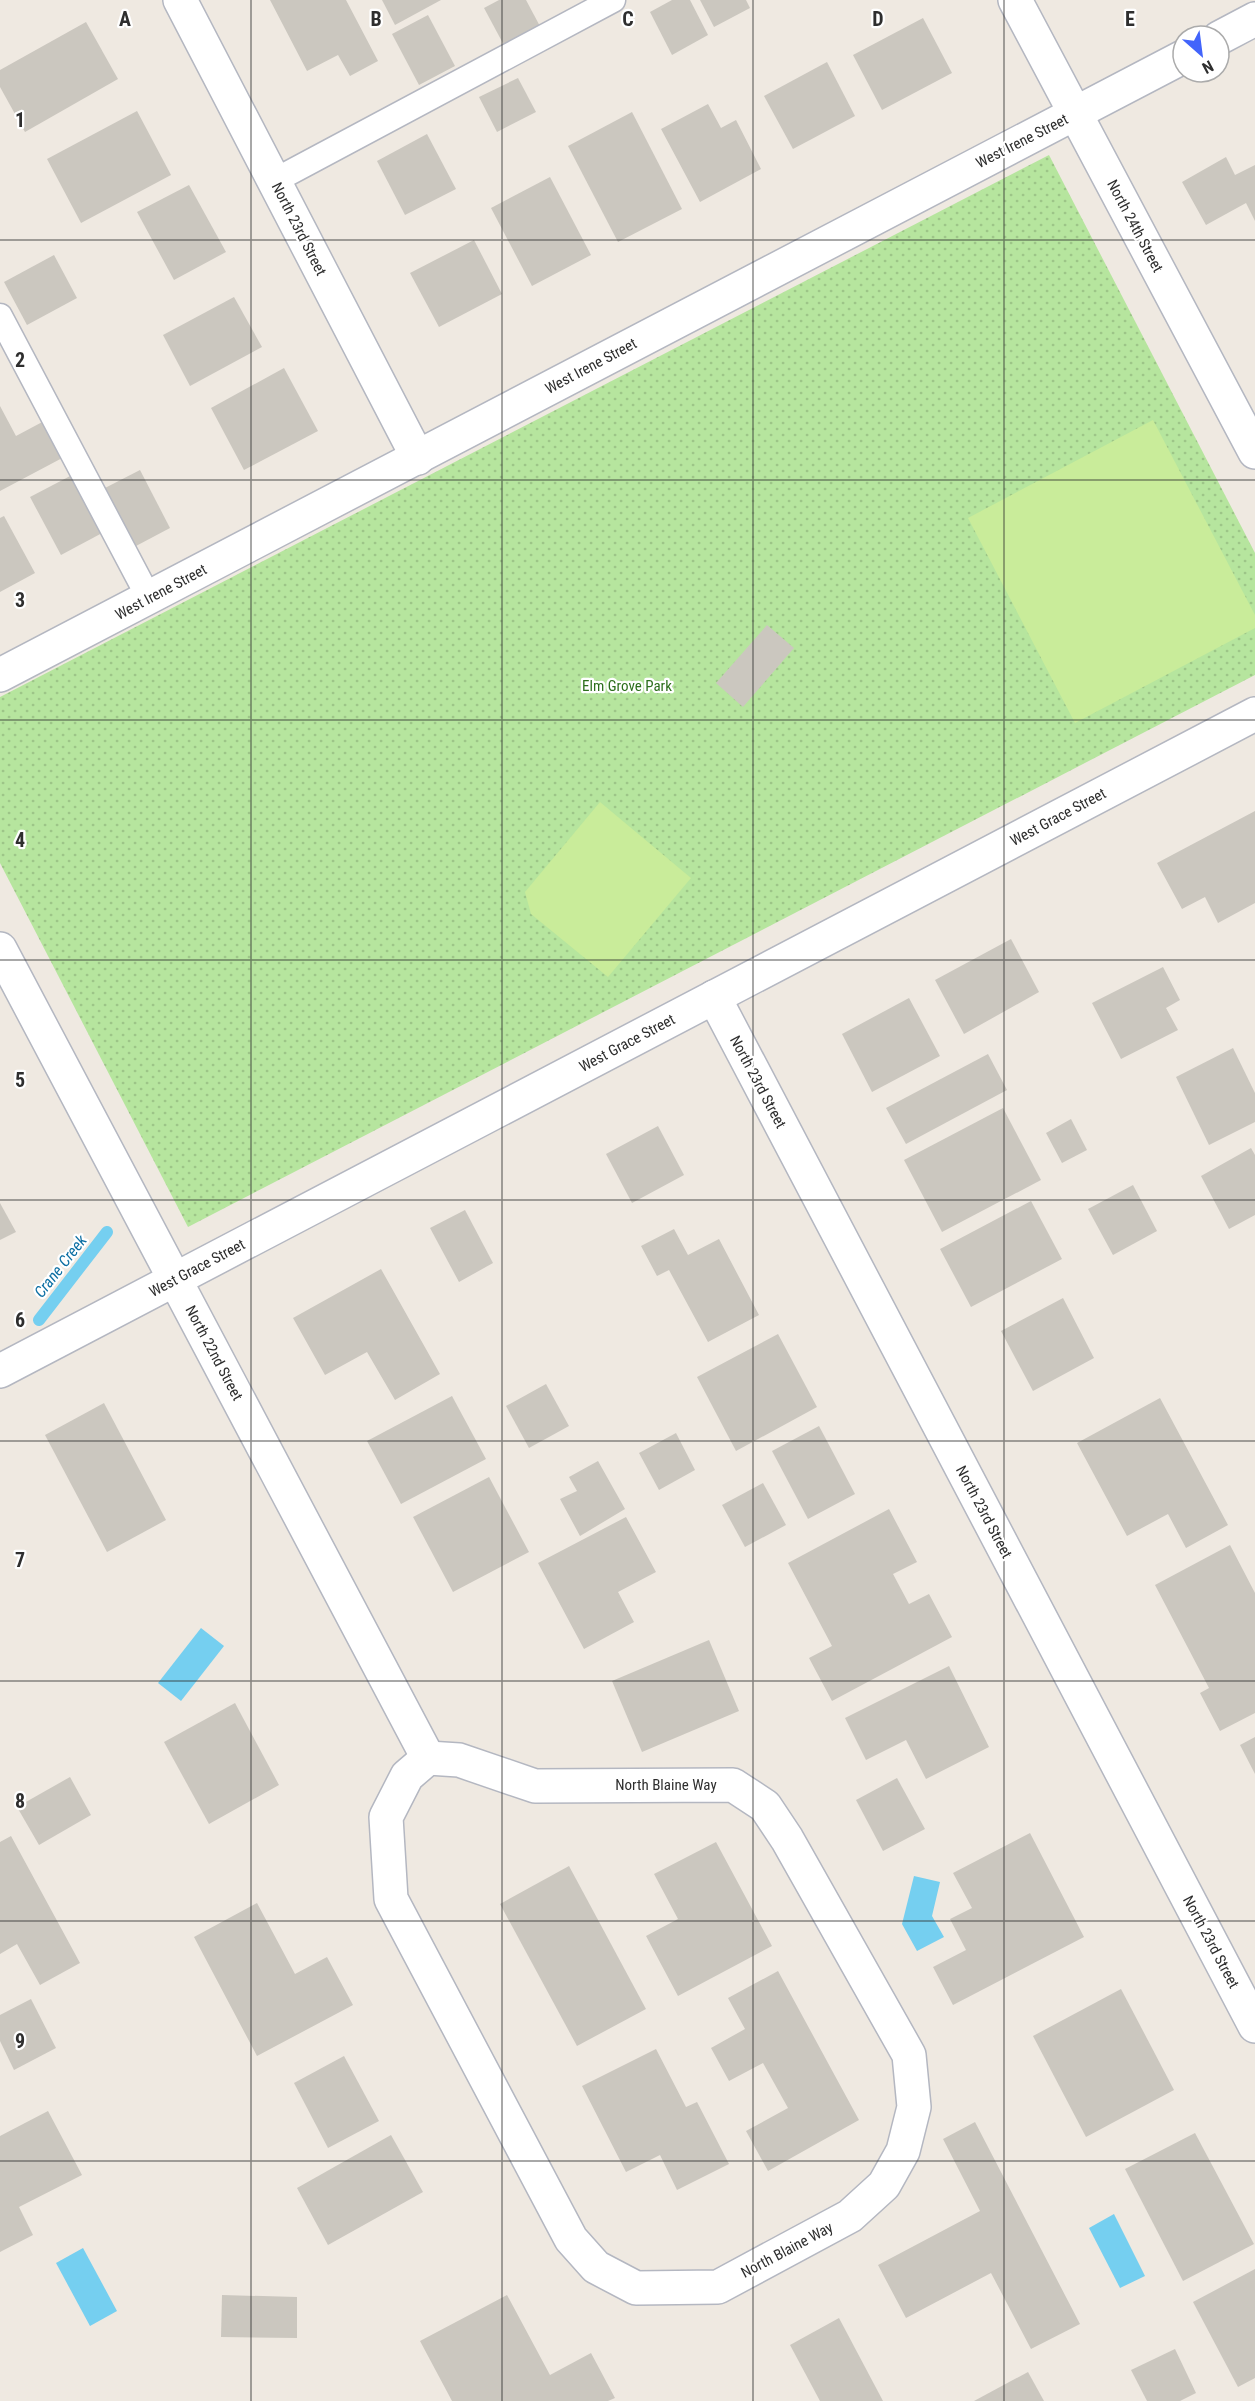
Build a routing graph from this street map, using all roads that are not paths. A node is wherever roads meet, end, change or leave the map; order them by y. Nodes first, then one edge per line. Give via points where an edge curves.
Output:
1 (180, 0) edge
2 (613, 0) edge
3 (1015, 0) edge
4 (1255, 19) edge
5 (1231, 32) edge
6 (1171, 63) edge
7 (1075, 113) junction
8 (274, 181) junction
9 (0, 316) edge
10 (1255, 452) edge
11 (417, 458) junction
12 (149, 598) junction
13 (0, 675) edge
14 (1255, 714) edge
15 (0, 949) edge
16 (714, 997) junction
17 (175, 1280) junction
18 (0, 1371) edge
19 (428, 1758) junction
20 (1255, 2026) edge

1 - 8 street, North 23rd Street
2 - 8 lane
3 - 7 street, North 24th Street
4 - 5 street
6 - 7 street, West Irene Street
7 - 10 street, North 24th Street
7 - 11 street, West Irene Street
8 - 11 street, North 23rd Street
9 - 12 lane
11 - 12 street, West Irene Street
12 - 13 street, West Irene Street
14 - 16 street, West Grace Street
15 - 17 street, North 22nd Street
16 - 17 street, West Grace Street
16 - 20 street, North 23rd Street
17 - 18 street, West Grace Street
17 - 19 street, North 22nd Street
19 - 19 street, North Blaine Way via 407,1776 386,1816 391,1899 571,2239 596,2267 636,2288 718,2287 850,2216 884,2185 903,2151 914,2107 909,2055 765,1806 732,1785 535,1786 459,1760

